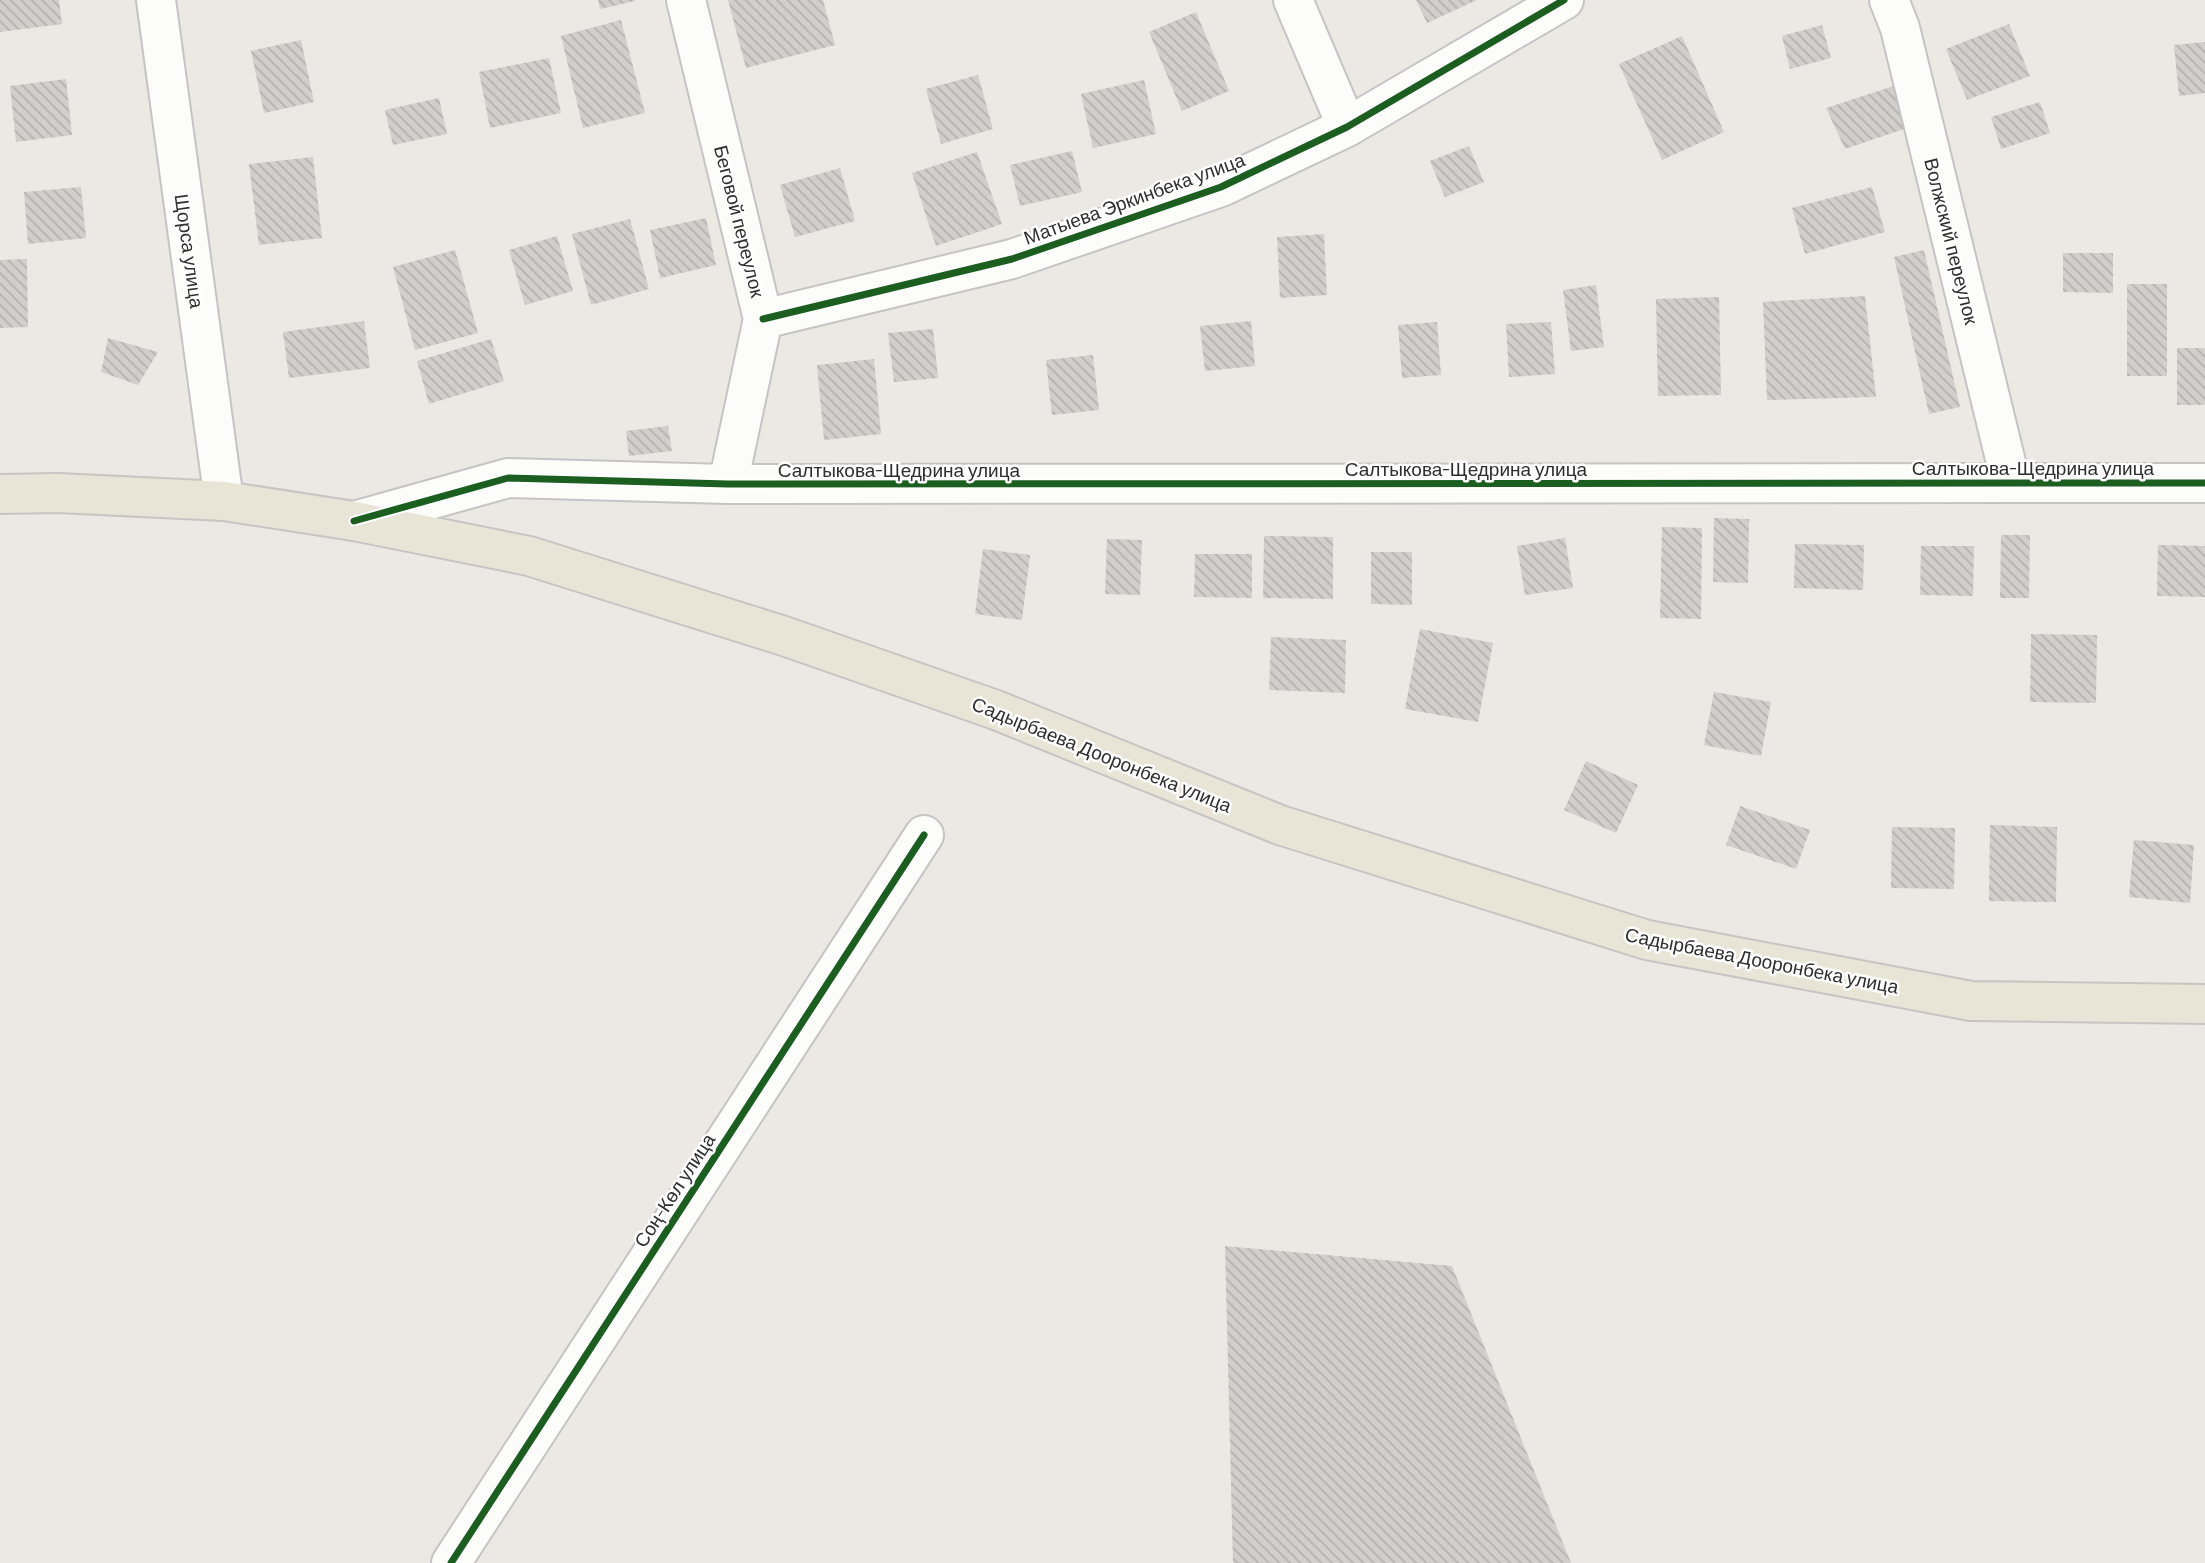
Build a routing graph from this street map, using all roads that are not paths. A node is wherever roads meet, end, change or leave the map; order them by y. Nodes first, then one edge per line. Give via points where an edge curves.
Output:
1 (156, 0) edge
2 (686, 0) edge
3 (1293, 0) edge
4 (1564, 0) edge
5 (1889, 0) edge
6 (1347, 127) junction
7 (763, 319) junction
8 (2011, 483) junction
9 (2205, 483) edge
10 (728, 484) junction
11 (0, 494) edge
12 (224, 501) junction
13 (354, 521) junction
14 (923, 835) dead end
15 (2205, 1004) edge
16 (451, 1563) edge

1 - 12 street, Щорса улица
2 - 7 street, Беговой переулок
3 - 6 street
4 - 6 street, Матыева Эркинбека улица
5 - 8 street, Волжский переулок via 1900,28
6 - 7 street, Матыева Эркинбека улица via 1220,187 1012,259
7 - 10 street, Беговой переулок
8 - 9 street, Салтыкова-Щедрина улица
8 - 10 street, Салтыкова-Щедрина улица
10 - 13 street, Салтыкова-Щедрина улица via 508,478
11 - 12 main road, Садырбаева Дооронбека улица
12 - 13 main road, Садырбаева Дооронбека улица
13 - 15 main road, Садырбаева Дооронбека улица via 529,556 784,636 996,710 1280,825 1647,940 1971,1001
14 - 16 street, Соң-Көл улица

